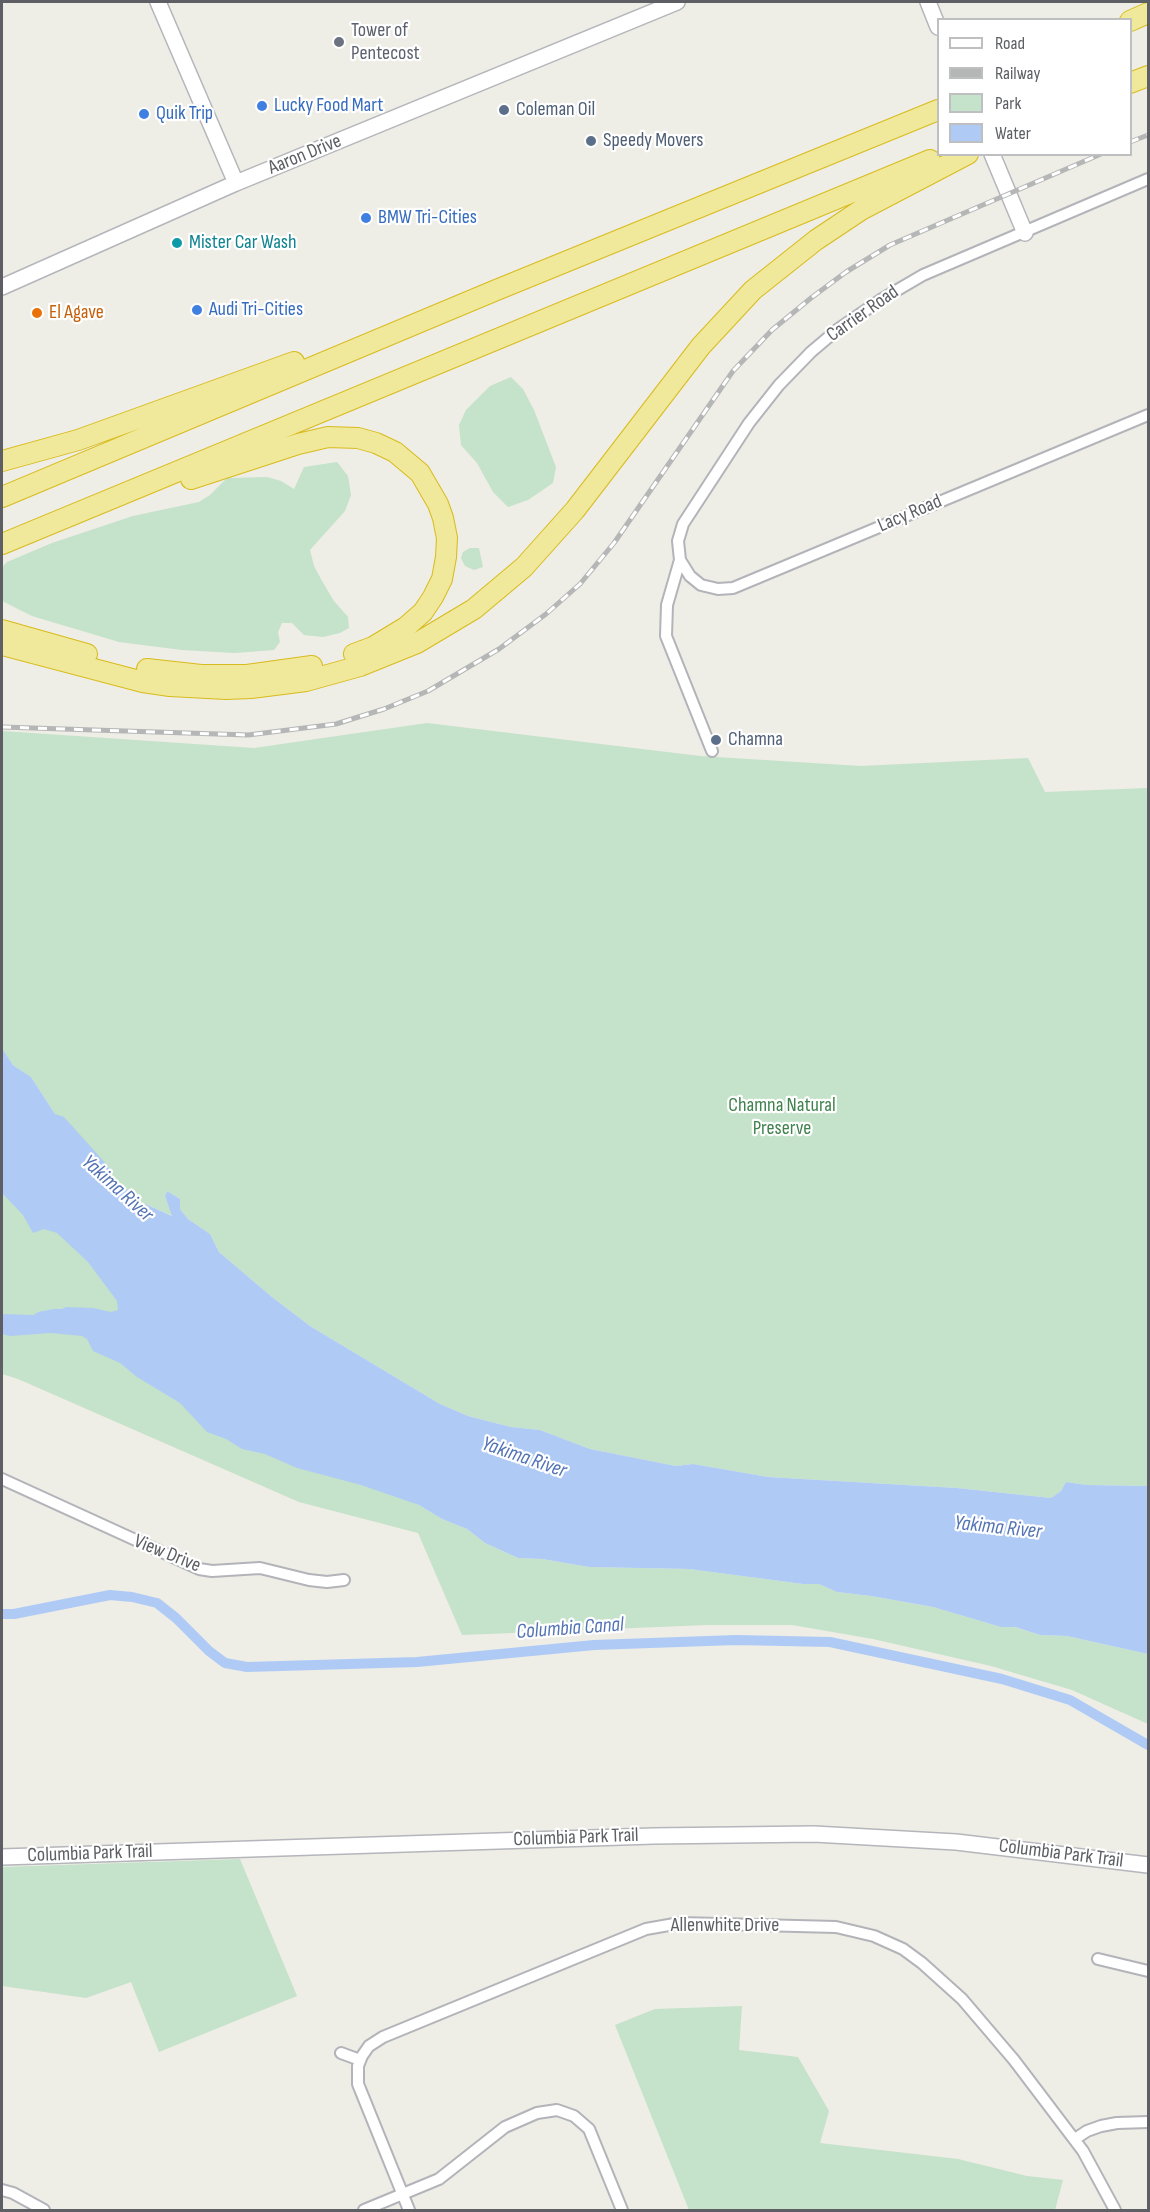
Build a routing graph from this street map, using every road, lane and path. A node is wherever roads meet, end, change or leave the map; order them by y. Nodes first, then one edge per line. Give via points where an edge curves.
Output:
1 (158, 2) edge
2 (677, 2) edge
3 (927, 2) edge
4 (1149, 13) edge
5 (1132, 21) edge
6 (937, 23) edge
7 (1149, 24) edge
8 (1132, 32) edge
9 (1149, 76) edge
10 (1132, 83) edge
11 (937, 111) edge
12 (940, 156) edge
13 (964, 156) edge
14 (993, 156) edge
15 (1149, 180) edge
16 (236, 183) junction
17 (1025, 233) junction
18 (2, 287) edge
19 (494, 291) junction
20 (1149, 415) edge
21 (2, 461) edge
22 (2, 497) edge
23 (91, 508) junction
24 (2, 544) edge
25 (680, 560) junction
26 (2, 630) edge
27 (2, 645) edge
28 (712, 751) dead end
29 (2, 1479) edge
30 (344, 1580) dead end
31 (2, 1857) edge
32 (1149, 1865) edge
33 (1098, 1959) dead end
34 (1149, 1971) edge
35 (341, 2052) dead end
36 (360, 2060) junction
37 (1149, 2122) edge
38 (1075, 2139) junction
39 (2, 2190) edge
40 (402, 2194) junction
41 (620, 2210) edge
42 (44, 2211) edge
43 (364, 2211) edge
44 (409, 2211) edge
45 (1115, 2211) edge

1 - 16 main road
2 - 16 main road, Aaron Drive
3 - 6 main road
4 - 5 highway
7 - 8 highway
9 - 10 highway
11 - 19 highway
12 - 23 highway
13 - 27 highway via 861,210 753,290 701,346 574,510 524,567 474,609 417,643 369,663 306,681 226,689 143,682
14 - 17 main road
15 - 17 street, Carrier Road
16 - 18 main road, Aaron Drive
17 - 25 street, Carrier Road via 895,290 811,352 761,407 687,518 679,534
19 - 21 highway via 78,440
19 - 22 highway
20 - 25 street, Lacy Road via 733,588 701,585
23 - 24 highway
23 - 26 highway via 306,442 358,438 395,452 420,473 441,511 447,538 446,557 433,597 406,627 373,647 292,670 247,675 162,672
25 - 28 street, Carrier Road via 667,605 666,636
29 - 30 street, View Drive via 200,1569 260,1568 309,1580
31 - 32 main road, Columbia Park Trail via 814,1834 956,1842
33 - 34 street
35 - 36 street
36 - 38 street, Allenwhite Drive via 369,2046 383,2037 657,1926 680,1923 836,1927 888,1941 929,1969 980,2018
36 - 40 street via 360,2092
37 - 38 street via 1118,2122
38 - 45 street, Allenwhite Drive
39 - 42 street
40 - 41 street via 439,2179 500,2130 544,2111 571,2109 589,2129
40 - 43 street
40 - 44 street

